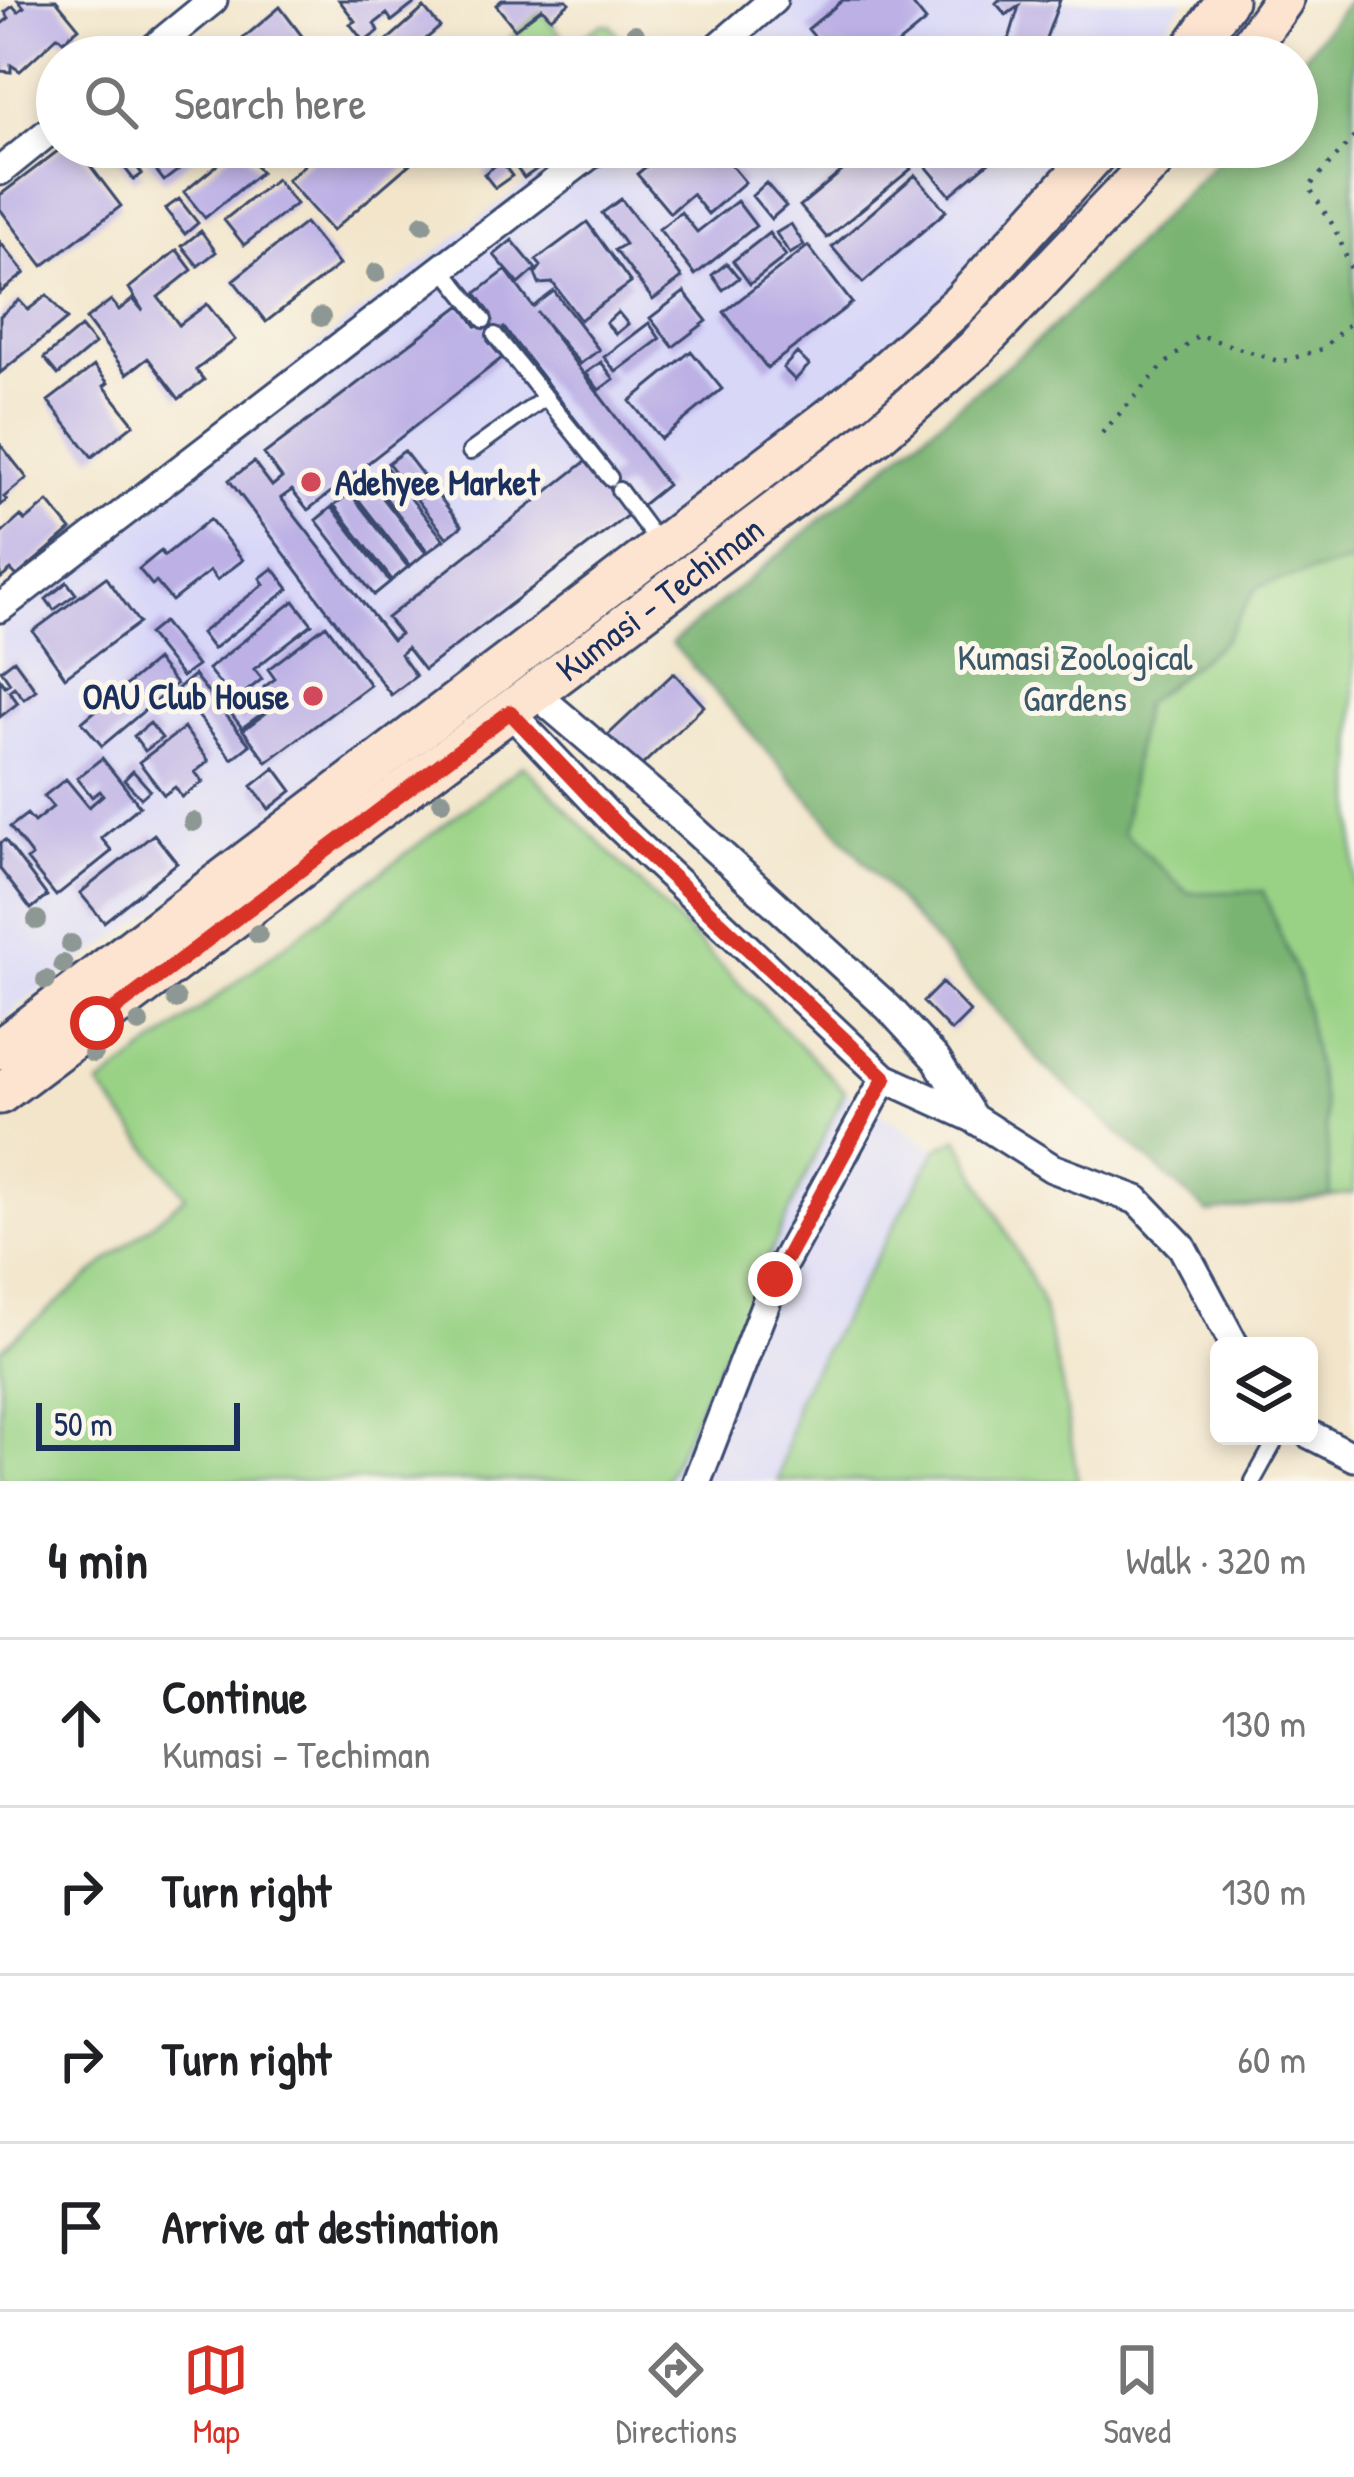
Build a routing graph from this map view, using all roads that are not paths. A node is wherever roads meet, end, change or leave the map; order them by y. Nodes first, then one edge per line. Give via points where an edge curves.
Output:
1 (213, 0) edge
2 (773, 0) edge
3 (1227, 0) edge
4 (1283, 0) edge
5 (169, 36) edge
6 (731, 36) edge
7 (1201, 36) edge
8 (1257, 36) edge
9 (36, 142) edge
10 (573, 168) edge
11 (1083, 168) edge
12 (1147, 168) edge
13 (0, 170) edge
14 (444, 270) junction
15 (484, 320) dead end
16 (495, 335) dead end
17 (546, 398) junction
18 (470, 452) dead end
19 (759, 472) junction
20 (782, 508) junction
21 (661, 546) junction
22 (0, 608) edge
23 (523, 703) junction
24 (0, 1049) edge
25 (885, 1078) junction
26 (0, 1094) edge
27 (973, 1118) junction
28 (1230, 1337) edge
29 (1318, 1438) edge
30 (1273, 1445) edge
31 (1354, 1456) edge
32 (697, 1481) edge
33 (1253, 1481) edge

1 - 5 street
2 - 6 street
3 - 7 main road
4 - 8 main road
9 - 13 street
10 - 14 street
11 - 19 main road, Kumasi - Techiman via 961,303
12 - 20 main road, Kumasi - Techiman via 974,350
14 - 15 lane
14 - 22 street
16 - 17 lane
17 - 18 lane
17 - 21 lane
19 - 20 main road
19 - 21 main road, Kumasi - Techiman
20 - 23 main road, Kumasi - Techiman
21 - 24 main road, Kumasi - Techiman
23 - 25 street via 616,824
23 - 26 main road, Kumasi - Techiman
23 - 27 street via 680,818 889,1008 936,1059
25 - 27 street
25 - 32 street via 775,1279
27 - 28 street via 1052,1168 1137,1200 1182,1247
29 - 31 street
30 - 33 lane

